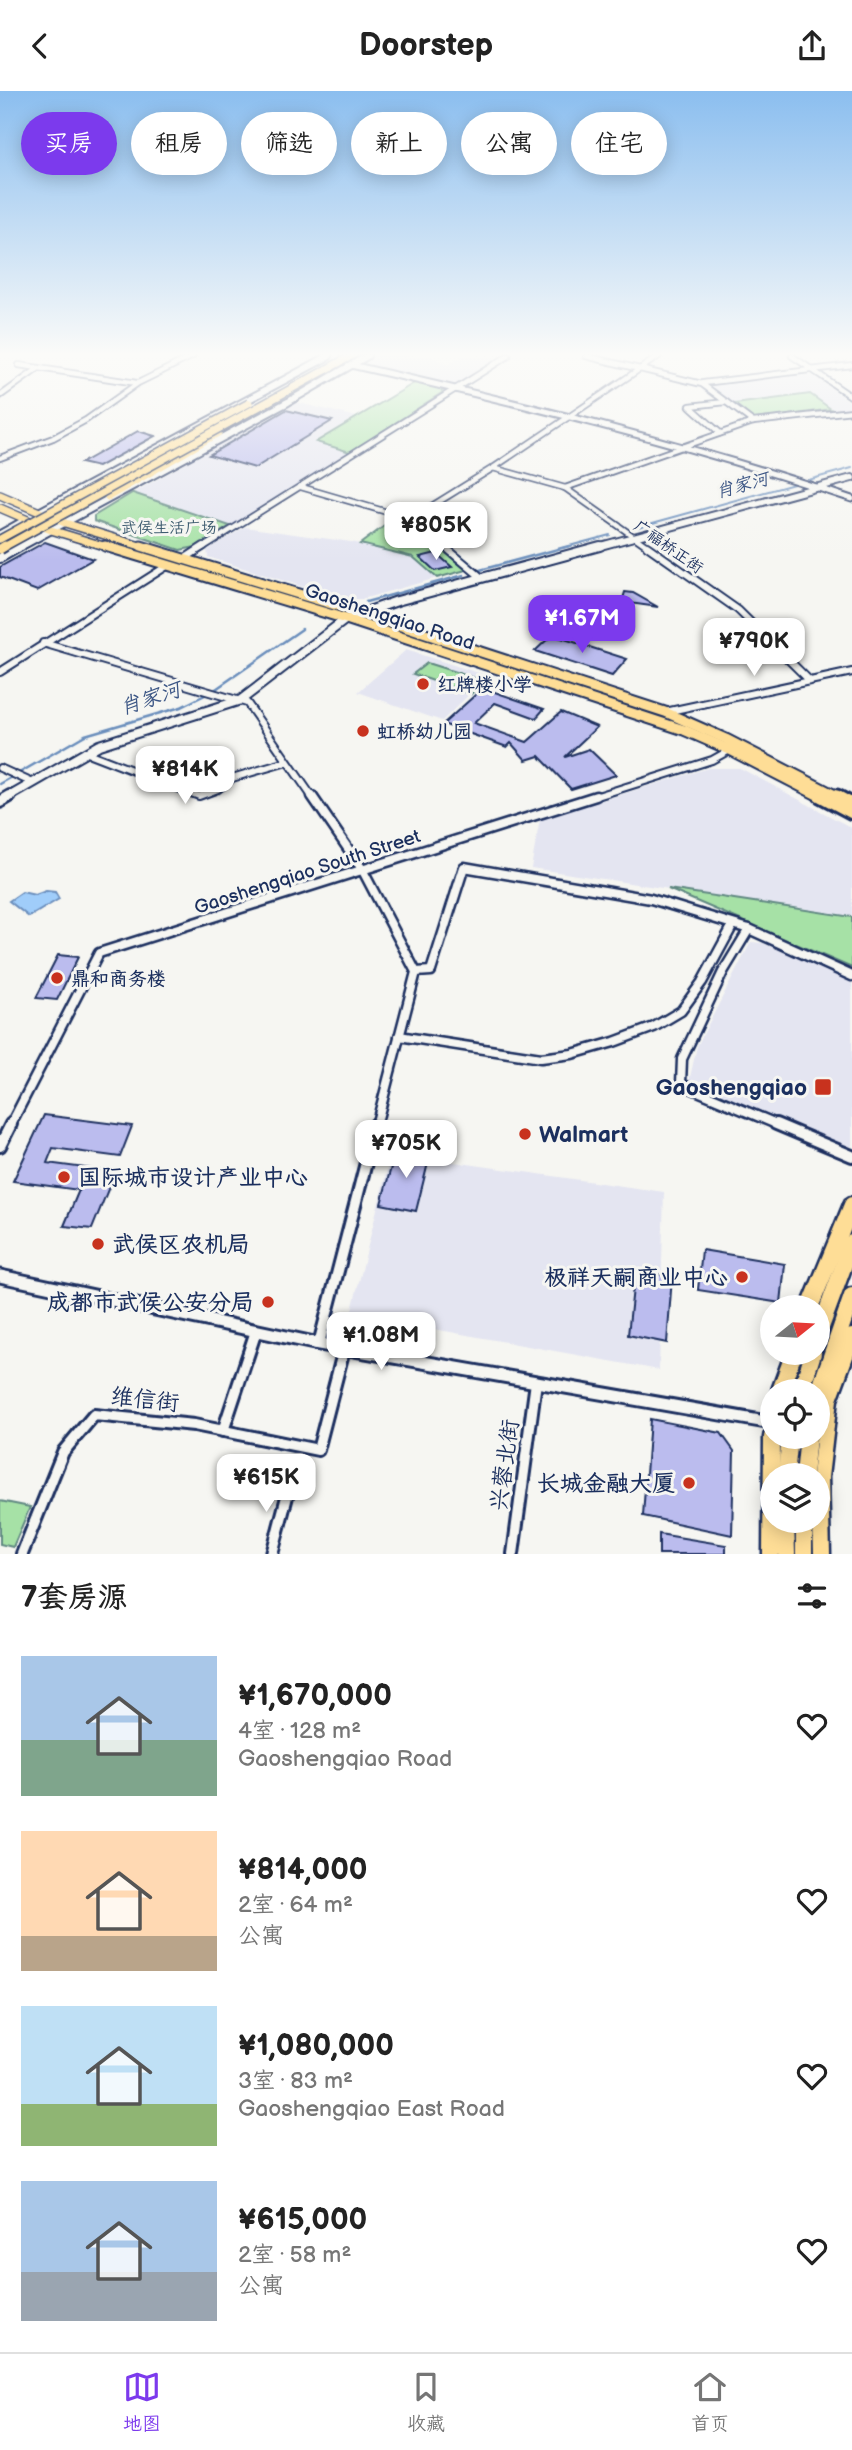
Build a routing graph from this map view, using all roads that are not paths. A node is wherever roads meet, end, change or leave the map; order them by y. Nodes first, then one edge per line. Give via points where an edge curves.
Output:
1 (78, 424) edge
2 (201, 424) edge
3 (210, 424) edge
4 (224, 424) edge
5 (229, 424) edge
6 (245, 424) edge
7 (397, 424) edge
8 (560, 424) edge
9 (589, 424) edge
10 (710, 424) edge
11 (746, 424) edge
12 (720, 433) junction
13 (678, 447) junction
14 (0, 458) edge
15 (493, 468) junction
16 (852, 478) edge
17 (301, 487) junction
18 (820, 487) junction
19 (565, 488) junction
20 (0, 495) edge
21 (108, 497) junction
22 (852, 499) edge
23 (0, 508) edge
24 (39, 512) junction
25 (411, 519) junction
26 (25, 520) junction
27 (65, 523) junction
28 (51, 530) junction
29 (0, 536) edge
30 (635, 537) junction
31 (0, 549) edge
32 (0, 558) edge
33 (183, 560) junction
34 (167, 566) junction
35 (482, 578) junction
36 (361, 613) junction
37 (346, 619) junction
38 (43, 643) junction
39 (0, 672) edge
40 (852, 673) edge
41 (810, 681) junction
42 (241, 700) junction
43 (665, 712) junction
44 (730, 750) junction
45 (84, 752) junction
46 (287, 762) junction
47 (0, 768) edge
48 (33, 783) junction
49 (0, 802) edge
50 (852, 804) edge
51 (852, 813) edge
52 (362, 869) junction
53 (733, 925) junction
54 (749, 929) junction
55 (416, 972) junction
56 (852, 976) edge
57 (399, 1036) junction
58 (0, 1146) edge
59 (852, 1156) edge
60 (852, 1205) edge
61 (852, 1243) edge
62 (0, 1276) edge
63 (815, 1295) edge
64 (852, 1296) edge
65 (830, 1303) edge
66 (256, 1331) junction
67 (852, 1337) edge
68 (319, 1344) junction
69 (344, 1349) junction
70 (823, 1379) edge
71 (536, 1382) junction
72 (830, 1396) edge
73 (760, 1421) edge
74 (223, 1431) junction
75 (772, 1449) edge
76 (821, 1449) edge
77 (291, 1481) dead end
78 (786, 1533) edge
79 (804, 1533) edge
80 (22, 1554) edge
81 (272, 1554) edge
82 (513, 1554) edge
83 (771, 1554) edge
84 (786, 1554) edge
85 (804, 1554) edge
86 (822, 1554) edge

1 - 14 street
2 - 24 main road
3 - 29 main road, bridge
4 - 31 main road, bridge
5 - 21 main road, bridge
6 - 21 main road
7 - 17 street
8 - 15 street
9 - 13 street
10 - 12 street
11 - 12 street
12 - 13 street
13 - 18 street
13 - 19 street
15 - 19 street, 广福桥正街
15 - 25 street
16 - 18 main road
17 - 25 street
17 - 33 street
18 - 22 street
18 - 30 main road
19 - 30 street, 广福桥正街
20 - 24 main road, Gaoshengqiao Road
21 - 27 main road
23 - 26 main road, Gaoshengqiao Road
24 - 26 main road
24 - 27 main road, Gaoshengqiao Road
25 - 35 street
26 - 28 main road, Gaoshengqiao Road
26 - 29 main road
27 - 28 main road
27 - 33 main road, Gaoshengqiao Road
28 - 32 main road
28 - 34 main road, Gaoshengqiao Road
30 - 35 main road
30 - 41 street, 广福桥正街 via 738,610
33 - 36 main road, Gaoshengqiao Road
34 - 37 main road, Gaoshengqiao Road
34 - 38 street
35 - 36 main road
36 - 37 main road
36 - 43 main road, Gaoshengqiao Road
37 - 42 main road
37 - 44 main road, Gaoshengqiao Road via 631,712
38 - 39 street
38 - 42 street
40 - 41 street
41 - 43 street
42 - 45 main road via 118,737
42 - 46 street
43 - 50 main road, Gaoshengqiao Road
44 - 51 main road, Gaoshengqiao Road
44 - 52 street, Gaoshengqiao South Street via 712,760
45 - 46 street via 199,796 232,778
45 - 48 main road
46 - 52 street
47 - 48 street
48 - 49 main road
52 - 55 street
52 - 58 street, Gaoshengqiao South Street via 99,953
53 - 54 street
53 - 55 street via 651,899 464,867 431,971
53 - 57 street via 681,1011 649,1031 607,1045 544,1058
54 - 56 street
54 - 59 street via 682,1059 681,1084
55 - 57 street
57 - 68 street
60 - 63 main road
61 - 65 main road
62 - 66 street
64 - 70 main road
66 - 68 street
66 - 74 street
67 - 72 main road
68 - 69 street
69 - 71 street
69 - 74 street, 维信街 via 318,1450
71 - 73 street
71 - 82 street, 兴蓉北街
74 - 80 street, 维信街 via 94,1415 63,1452
75 - 83 main road
76 - 86 main road
77 - 81 street
78 - 84 main road
79 - 85 main road

